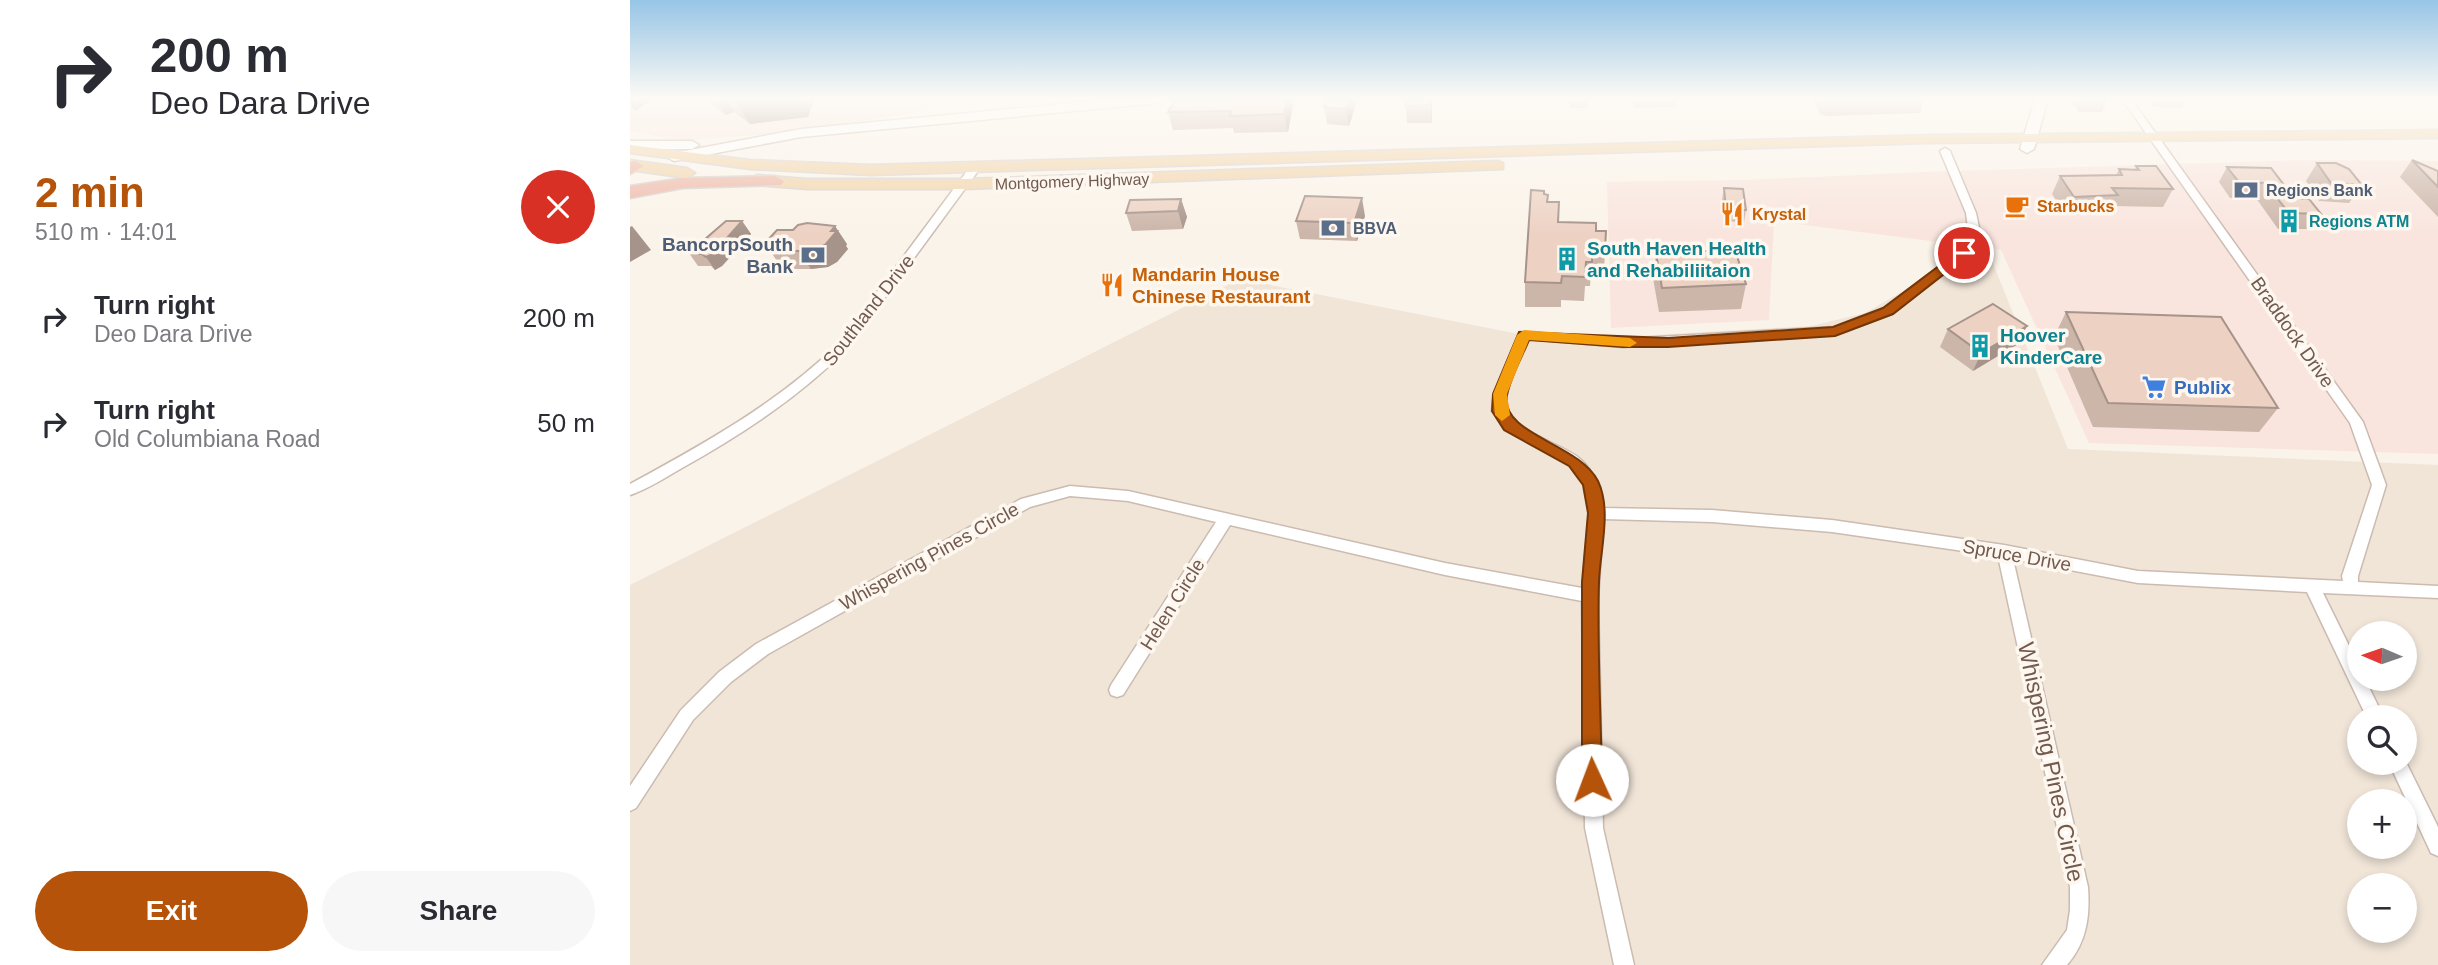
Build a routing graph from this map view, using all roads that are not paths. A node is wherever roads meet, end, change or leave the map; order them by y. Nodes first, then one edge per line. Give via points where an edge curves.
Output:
1 (739, 144) edge
2 (742, 144) edge
3 (767, 144) edge
4 (775, 144) edge
5 (1987, 144) edge
6 (2018, 144) edge
7 (2159, 144) edge
8 (2279, 144) edge
9 (2438, 148) edge
10 (1945, 151) junction
11 (680, 158) junction
12 (633, 163) edge
13 (753, 165) junction
14 (974, 169) junction
15 (775, 181) junction
16 (964, 184) junction
17 (630, 192) edge
18 (630, 490) edge
19 (1596, 513) junction
20 (1227, 517) junction
21 (2004, 551) junction
22 (2314, 587) junction
23 (2351, 589) junction
24 (2438, 592) edge
25 (1592, 596) junction
26 (1117, 690) dead end
27 (2370, 705) edge
28 (2404, 775) edge
29 (630, 802) edge
30 (2438, 847) edge
31 (1624, 965) edge
32 (2052, 965) edge

1 - 12 street
2 - 11 street
3 - 11 street
4 - 13 street via 762,149
5 - 14 main road, Montgomery Highway
6 - 10 main road, Montgomery Highway
7 - 23 street, Braddock Drive via 2356,422 2379,485 2350,576
8 - 9 main road, Montgomery Highway
10 - 16 main road, Montgomery Highway
10 - 19 street via 1971,212 1975,237 1964,253 1921,288 1869,320 1835,331 1668,342 1524,335 1500,394 1499,411 1510,426 1574,462 1591,483
11 - 12 main road
11 - 12 main road, Montgomery Highway
11 - 13 main road, Montgomery Highway
12 - 15 main road, Montgomery Highway
13 - 14 main road, Montgomery Highway
14 - 16 street, Southland Drive
15 - 16 main road, Montgomery Highway
15 - 17 highway via 683,183
16 - 18 street, Southland Drive via 822,369 765,413
19 - 21 street, Spruce Drive via 1832,526
19 - 25 street
20 - 25 street, Whispering Pines Circle via 1444,569
20 - 26 street, Helen Circle
20 - 29 street, Whispering Pines Circle via 1128,496 1070,491 1026,503 762,649 687,715
21 - 22 street, Spruce Drive via 2138,578
21 - 32 street, Whispering Pines Circle via 2079,887 2079,928 2073,944
22 - 23 street, Spruce Drive
22 - 27 street
23 - 24 street, Spruce Drive
25 - 31 street via 1594,828
28 - 30 street

